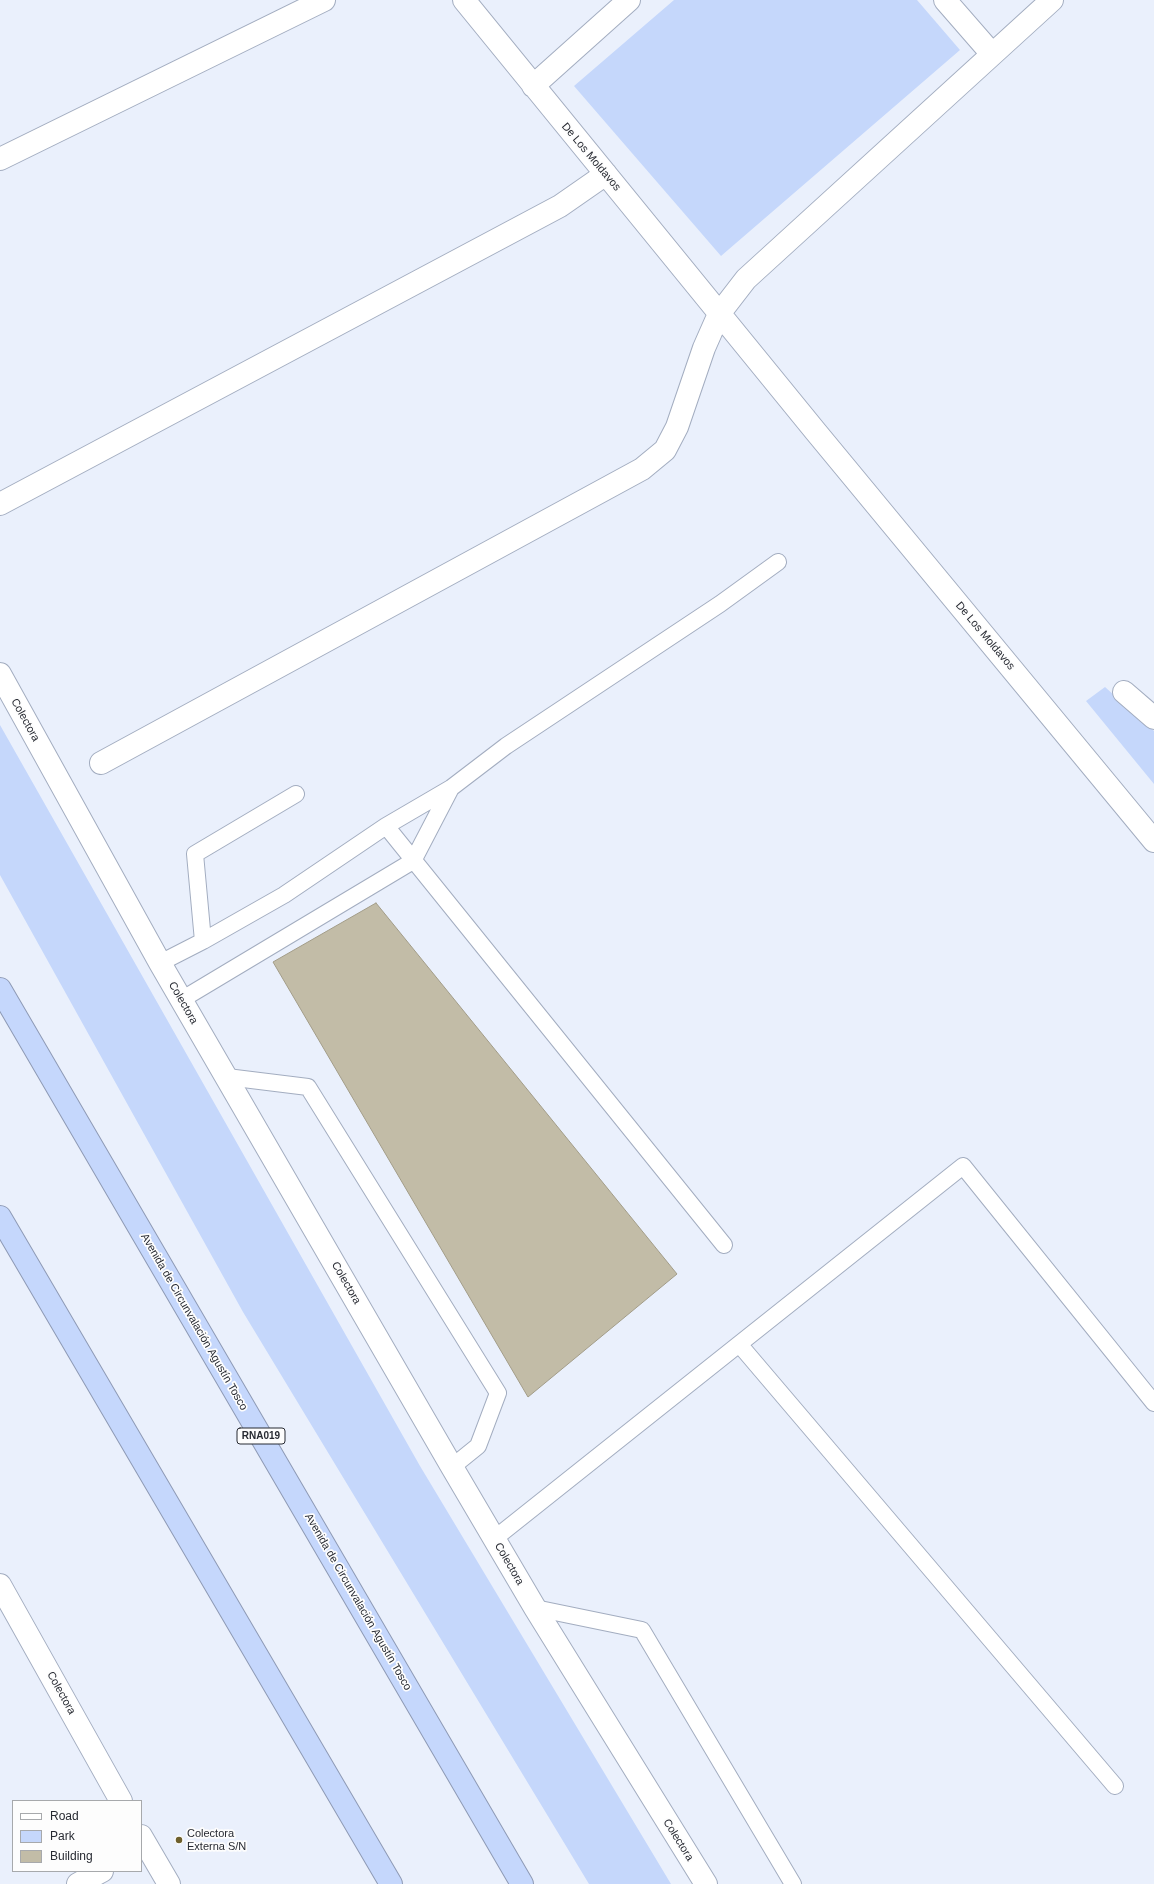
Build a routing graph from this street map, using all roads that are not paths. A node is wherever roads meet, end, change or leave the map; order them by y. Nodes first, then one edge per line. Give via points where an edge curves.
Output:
1 (324, 0) edge
2 (464, 0) edge
3 (629, 0) edge
4 (944, 0) edge
5 (1052, 0) edge
6 (992, 54) junction
7 (533, 86) junction
8 (0, 159) edge
9 (606, 174) junction
10 (719, 314) junction
11 (0, 504) edge
12 (778, 562) dead end
13 (0, 674) edge
14 (1124, 692) dead end
15 (1154, 718) edge
16 (101, 763) dead end
17 (451, 788) junction
18 (296, 794) dead end
19 (386, 826) junction
20 (1154, 841) edge
21 (413, 860) junction
22 (204, 941) junction
23 (160, 963) junction
24 (0, 988) edge
25 (181, 1000) junction
26 (227, 1077) junction
27 (0, 1217) edge
28 (724, 1245) dead end
29 (739, 1344) junction
30 (1154, 1402) edge
31 (452, 1467) junction
32 (494, 1539) junction
33 (0, 1584) edge
34 (535, 1608) junction
35 (1114, 1786) dead end
36 (120, 1800) edge
37 (143, 1844) edge
38 (100, 1872) edge
39 (78, 1884) edge
40 (169, 1884) edge
41 (391, 1884) edge
42 (522, 1884) edge
43 (706, 1884) edge
44 (793, 1884) edge

1 - 8 street
2 - 7 street, De Los Moldavos
3 - 7 street
4 - 6 street
5 - 6 street
6 - 10 street via 746,279
7 - 9 street, De Los Moldavos
9 - 10 street, De Los Moldavos
9 - 11 street via 560,206
10 - 16 street via 704,348 677,427 665,450 642,469
10 - 20 street, De Los Moldavos
12 - 17 lane via 720,604 506,746
13 - 23 street, Colectora
14 - 15 street
17 - 19 lane
17 - 21 lane
18 - 22 lane via 195,854
19 - 21 lane
19 - 22 lane via 284,895
21 - 25 lane
21 - 28 lane
22 - 23 lane
23 - 25 street, Colectora
24 - 42 highway, Avenida de Circunvalación Agustín Tosco / RNA019
25 - 26 street, Colectora
26 - 31 street, Colectora
26 - 31 lane via 308,1087 498,1393 478,1446
27 - 41 highway
29 - 30 lane via 963,1166
29 - 32 lane
29 - 35 lane
31 - 32 street, Colectora
32 - 34 street, Colectora
33 - 36 street, Colectora
34 - 43 street, Colectora
34 - 44 lane via 642,1630
37 - 40 street
38 - 39 street

